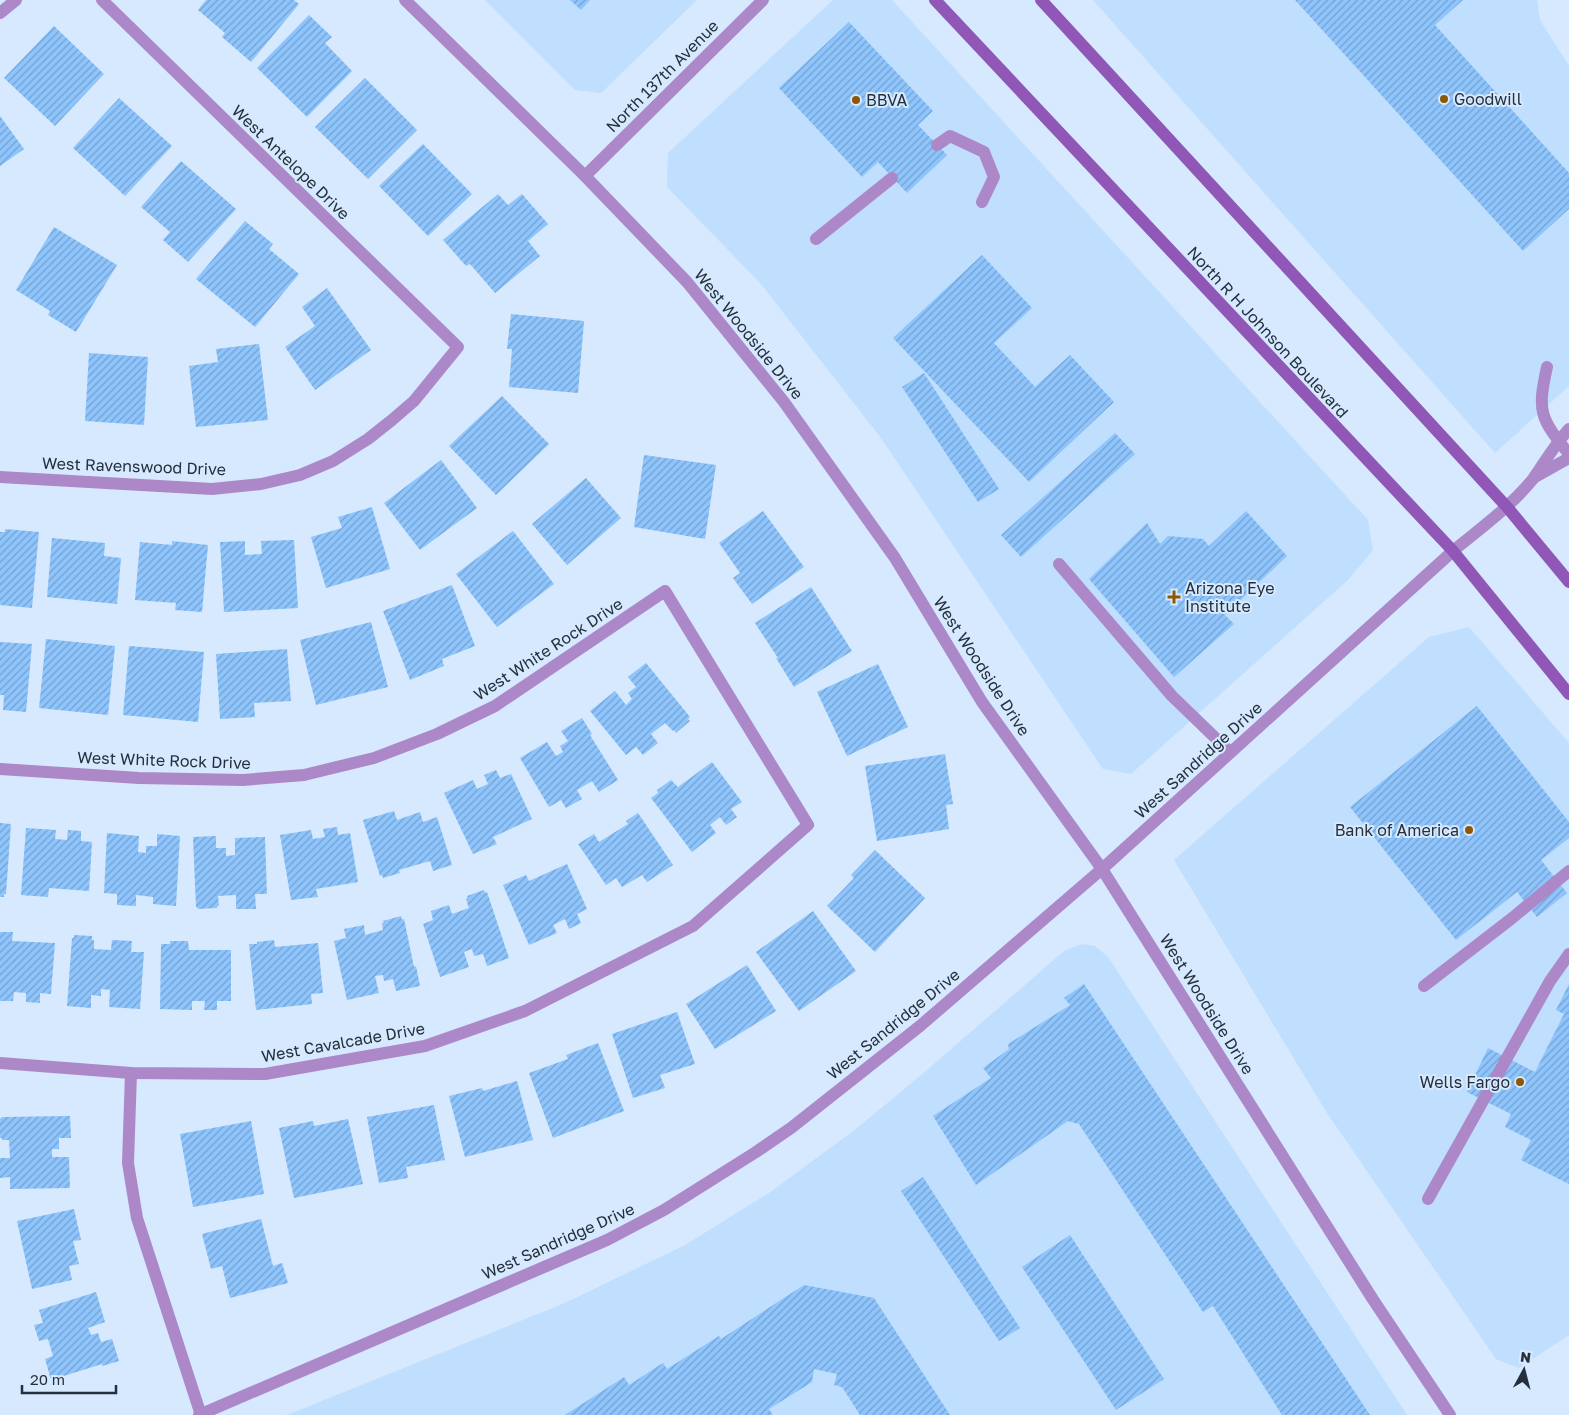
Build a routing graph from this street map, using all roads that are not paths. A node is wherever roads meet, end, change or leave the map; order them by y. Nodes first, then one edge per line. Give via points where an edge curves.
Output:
1 (16, 0) edge
2 (102, 0) edge
3 (405, 0) edge
4 (763, 0) edge
5 (935, 0) edge
6 (1041, 0) edge
7 (0, 12) edge
8 (937, 145) dead end
9 (585, 176) junction
10 (892, 178) dead end
11 (982, 202) dead end
12 (816, 239) dead end
13 (458, 347) joint
14 (1547, 367) dead end
15 (1569, 429) edge
16 (1558, 440) junction
17 (1569, 454) edge
18 (1569, 458) edge
19 (0, 477) edge
20 (1533, 479) junction
21 (1507, 507) junction
22 (1453, 551) junction
23 (1059, 564) dead end
24 (1569, 582) edge
25 (1569, 694) edge
26 (1230, 752) junction
27 (0, 769) edge
28 (808, 825) joint
29 (1102, 868) junction
30 (1569, 871) edge
31 (1569, 954) edge
32 (1424, 986) dead end
33 (0, 1062) edge
34 (131, 1073) junction
35 (1428, 1198) dead end
36 (200, 1415) edge
37 (1450, 1415) edge

1 - 7 street
2 - 13 street, West Antelope Drive
3 - 9 street, West Woodside Drive
4 - 9 street, North 137th Avenue
5 - 22 main road, North R H Johnson Boulevard
6 - 21 main road
8 - 11 street via 950,136 984,152 994,177
9 - 29 street, West Woodside Drive via 687,282 784,402 895,558 982,702
10 - 12 street
13 - 19 street, West Ravenswood Drive via 414,401 392,420 333,461 300,475 261,484 212,489
14 - 16 street via 1541,407 1544,419
15 - 16 street
16 - 17 street
16 - 20 street
18 - 20 street
20 - 21 street, West Sandridge Drive
21 - 22 street, West Sandridge Drive
21 - 24 main road
22 - 25 main road, North R H Johnson Boulevard
22 - 26 street, West Sandridge Drive
23 - 26 street via 1172,696
26 - 29 street, West Sandridge Drive
27 - 28 street, West White Rock Drive via 139,778 243,780 304,775 374,758 437,734 496,706 665,591
28 - 34 street, West Cavalcade Drive via 693,926 525,1011 424,1046 266,1074
29 - 36 street, West Sandridge Drive via 920,1026 821,1104 756,1152 664,1210 607,1240
29 - 37 street, West Woodside Drive via 1372,1298
30 - 32 street
31 - 35 street via 1550,981
33 - 34 street, West Cavalcade Drive
34 - 36 street via 128,1163 137,1218

